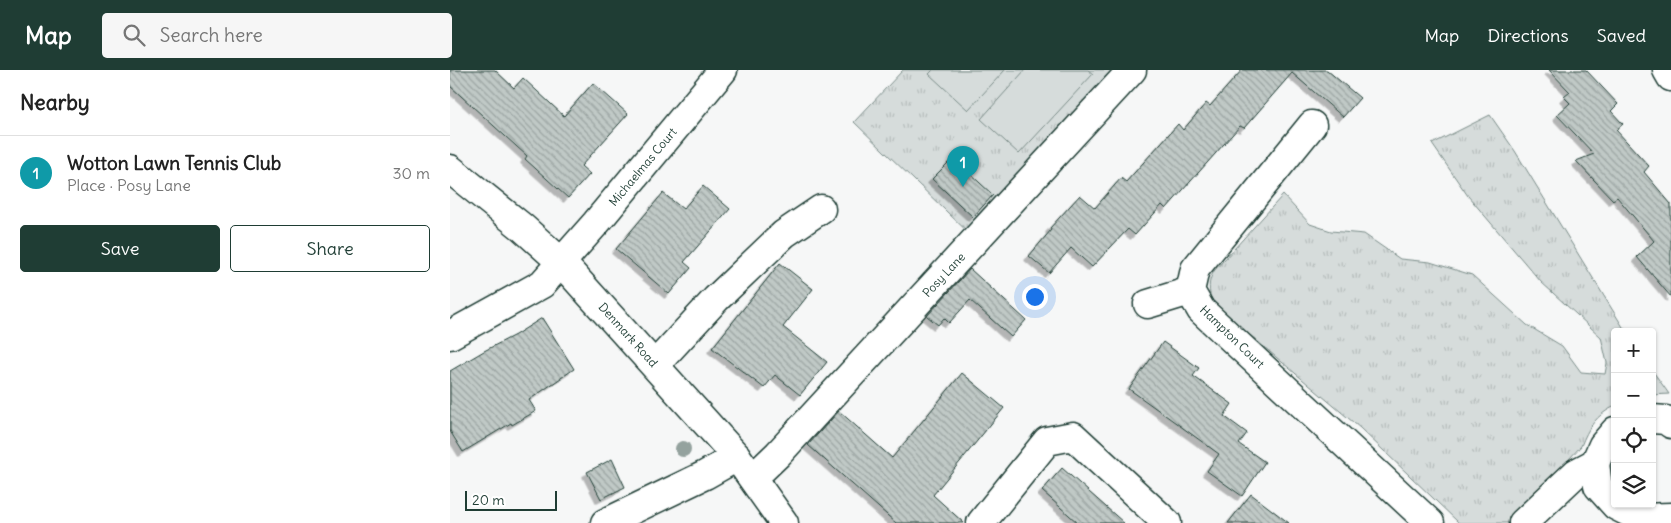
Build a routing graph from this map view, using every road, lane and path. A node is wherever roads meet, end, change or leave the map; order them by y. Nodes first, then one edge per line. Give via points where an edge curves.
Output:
1 (723, 70) edge
2 (1132, 70) edge
3 (1667, 70) edge
4 (1671, 77) edge
5 (1312, 125) dead end
6 (450, 169) edge
7 (822, 209) dead end
8 (560, 262) junction
9 (1190, 291) junction
10 (1148, 304) dead end
11 (450, 335) edge
12 (655, 365) junction
13 (1656, 419) edge
14 (1671, 424) edge
15 (1611, 435) edge
16 (1595, 464) junction
17 (745, 468) junction
18 (1671, 517) edge
19 (605, 523) edge
20 (784, 523) edge
21 (981, 523) edge
22 (1167, 523) edge
23 (1430, 523) edge
24 (1523, 523) edge

1 - 8 street, Michaelmas Court
2 - 17 street, Posy Lane via 778,454
3 - 4 street
5 - 9 street via 1195,269
6 - 8 street, Denmark Road
7 - 12 street via 784,234 716,299
8 - 11 street, Michaelmas Court via 542,284
8 - 12 street, Denmark Road
9 - 10 street
9 - 23 street, Hampton Court via 1202,310
12 - 17 street, Denmark Road
13 - 14 street
15 - 16 street via 1602,445
16 - 18 street via 1598,486 1616,506 1640,518
16 - 24 street via 1576,473
17 - 19 street, Posy Lane via 705,475
17 - 20 street, Denmark Road
21 - 22 street via 1048,441 1073,436

